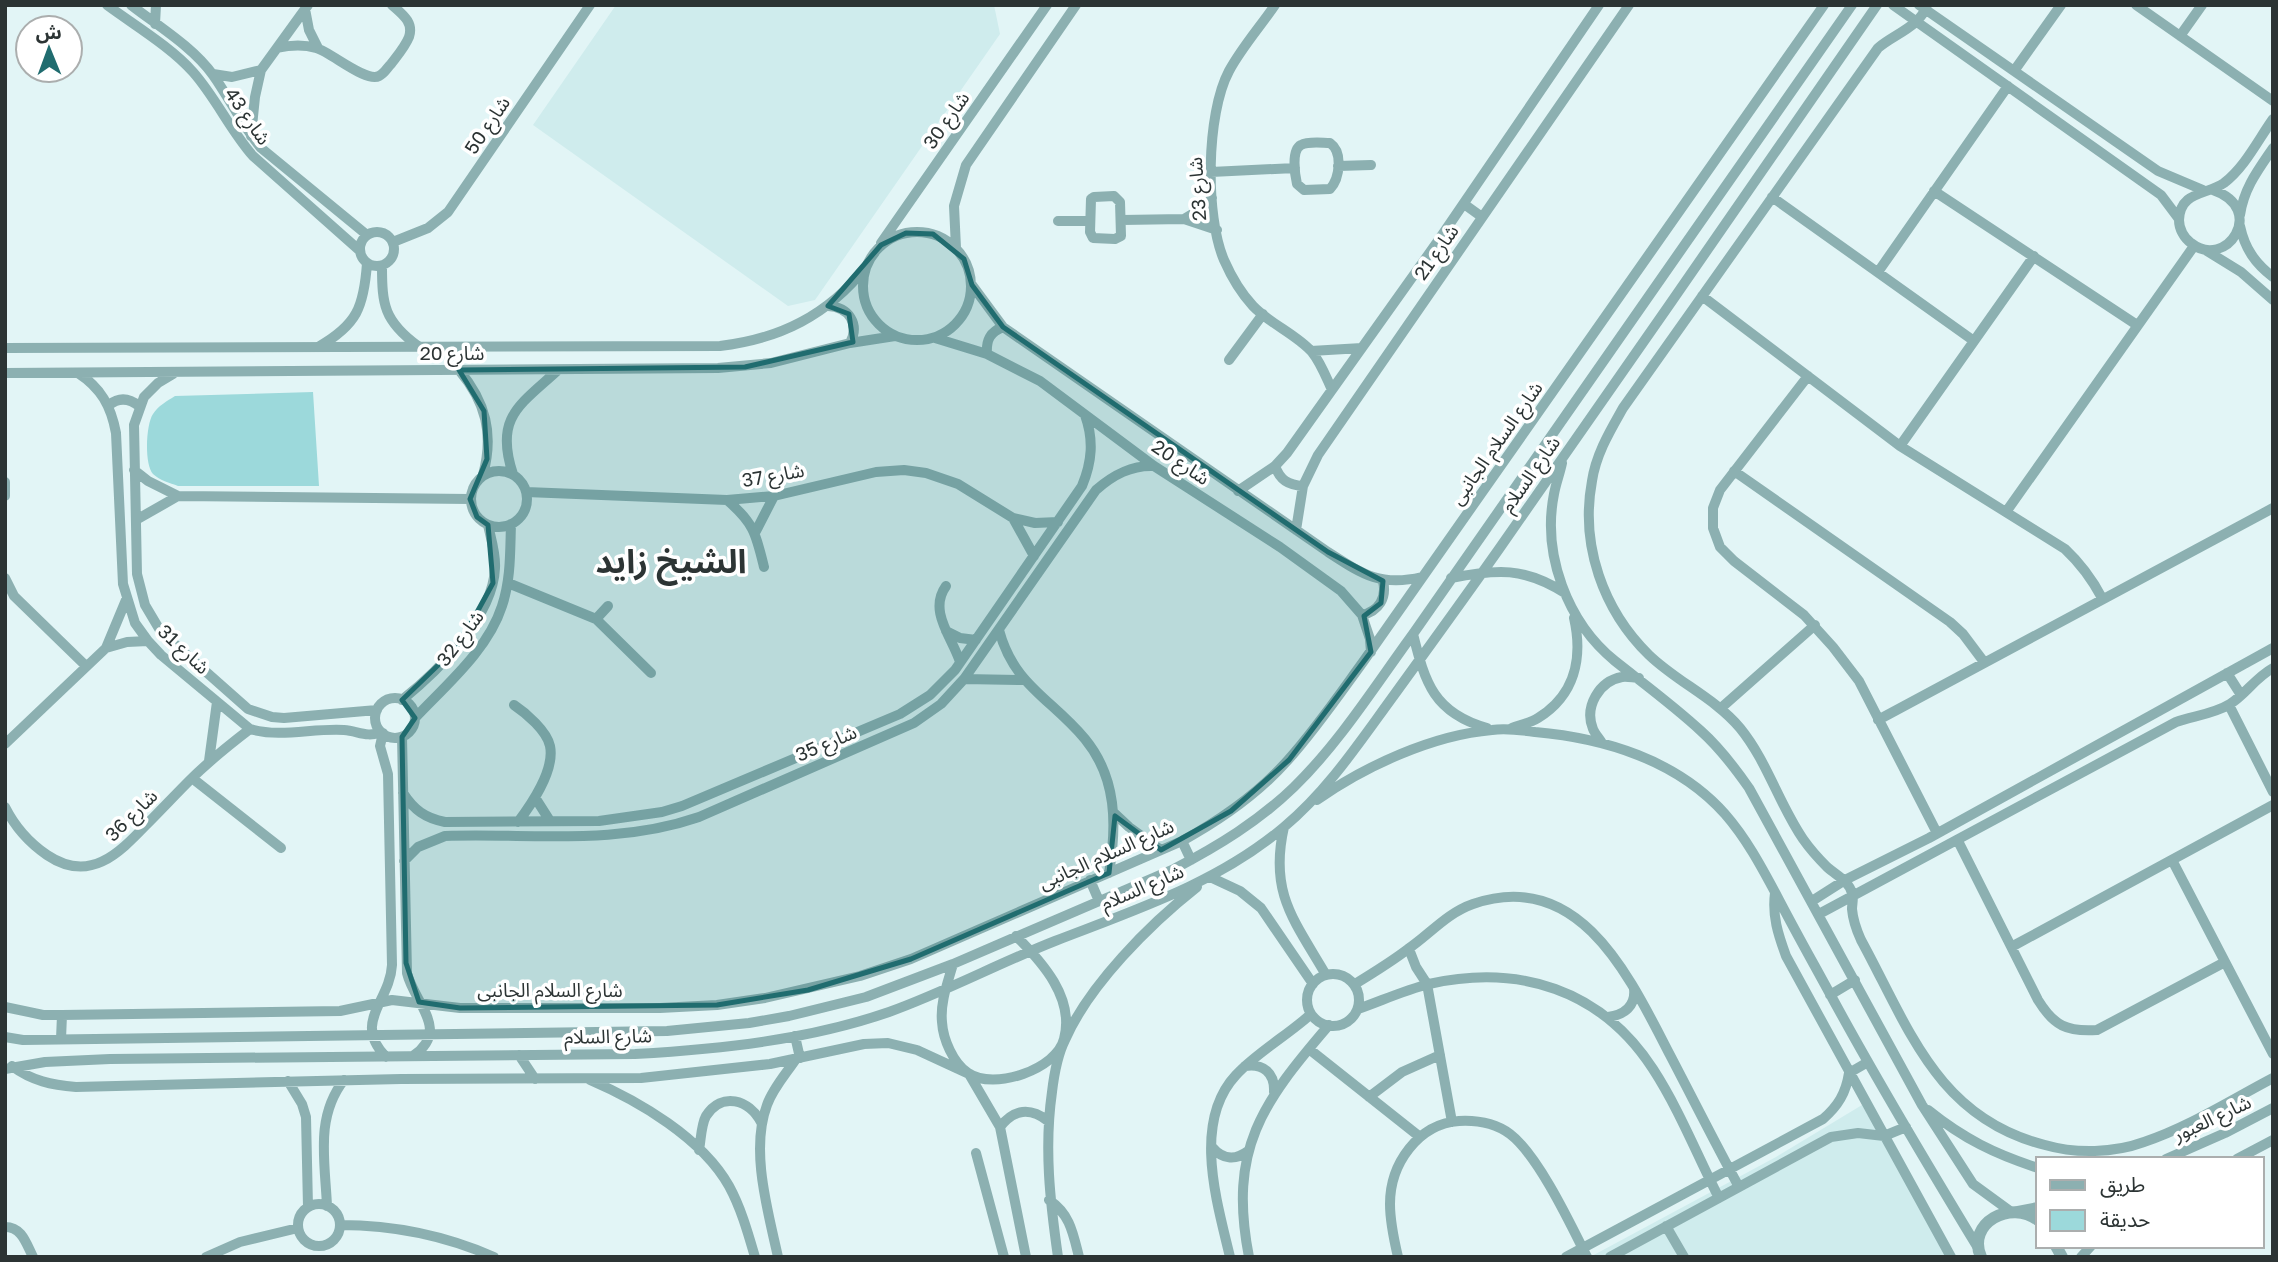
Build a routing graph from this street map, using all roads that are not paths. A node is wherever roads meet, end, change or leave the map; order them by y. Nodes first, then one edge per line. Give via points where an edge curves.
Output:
1 (107, 5) edge
2 (131, 5) edge
3 (156, 5) edge
4 (392, 5) edge
5 (577, 5) edge
6 (590, 5) edge
7 (1034, 5) edge
8 (1048, 5) edge
9 (1076, 5) edge
10 (1275, 5) edge
11 (1599, 5) edge
12 (1629, 5) edge
13 (1824, 5) edge
14 (1852, 5) edge
15 (1877, 5) edge
16 (1894, 5) edge
17 (2061, 5) edge
18 (2136, 5) edge
19 (2202, 5) edge
20 (306, 7) edge
21 (1924, 7) edge
22 (1917, 22) junction
23 (1035, 23) junction
24 (155, 24) junction
25 (572, 31) junction
26 (2180, 36) junction
27 (277, 48) junction
28 (318, 48) junction
29 (261, 71) junction
30 (2014, 71) junction
31 (212, 74) junction
32 (2008, 86) junction
33 (2273, 101) edge
34 (2273, 119) edge
35 (251, 137) junction
36 (261, 148) junction
37 (2273, 148) edge
38 (253, 156) junction
39 (1371, 165) dead end
40 (1338, 166) junction
41 (1295, 168) junction
42 (1211, 172) junction
43 (2208, 190) junction
44 (1934, 191) junction
45 (1772, 197) junction
46 (1212, 198) junction
47 (1464, 204) junction
48 (1482, 216) junction
49 (1184, 219) junction
50 (2179, 219) junction
51 (1090, 220) junction
52 (1122, 220) junction
53 (2240, 220) junction
54 (1058, 221) dead end
55 (1217, 230) junction
56 (367, 234) junction
57 (393, 242) junction
58 (956, 248) junction
59 (2199, 248) junction
60 (359, 250) junction
61 (872, 255) junction
62 (2034, 256) junction
63 (367, 263) junction
64 (382, 266) junction
65 (866, 267) junction
66 (1878, 272) junction
67 (2273, 277) edge
68 (972, 285) junction
69 (1702, 296) junction
70 (2273, 300) edge
71 (828, 306) junction
72 (1263, 314) junction
73 (2137, 325) junction
74 (1003, 327) junction
75 (895, 336) junction
76 (935, 338) junction
77 (1974, 341) junction
78 (850, 343) junction
79 (418, 346) junction
80 (5, 348) edge
81 (317, 348) junction
82 (1362, 348) junction
83 (1311, 351) junction
84 (987, 354) junction
85 (1229, 360) dead end
86 (459, 370) junction
87 (558, 370) junction
88 (5, 373) edge
89 (77, 373) junction
90 (175, 373) junction
91 (1808, 376) junction
92 (1332, 390) junction
93 (109, 405) junction
94 (139, 406) junction
95 (1085, 415) junction
96 (1900, 446) junction
97 (1564, 456) junction
98 (1154, 466) junction
99 (1275, 466) junction
100 (134, 470) junction
101 (1734, 471) junction
102 (513, 474) junction
103 (483, 475) junction
104 (5, 482) edge
105 (1303, 486) junction
106 (1238, 491) junction
107 (526, 492) junction
108 (5, 496) edge
109 (178, 496) junction
110 (774, 496) junction
111 (470, 499) junction
112 (727, 500) junction
113 (2273, 508) edge
114 (2006, 512) junction
115 (1013, 518) junction
116 (136, 520) junction
117 (1058, 522) junction
118 (511, 524) junction
119 (488, 525) junction
120 (1296, 530) junction
121 (756, 531) junction
122 (1034, 556) junction
123 (764, 567) dead end
124 (1483, 571) junction
125 (1422, 577) junction
126 (5, 578) edge
127 (1451, 578) junction
128 (1383, 581) junction
129 (508, 583) junction
130 (946, 586) dead end
131 (1565, 593) junction
132 (2102, 598) junction
133 (127, 600) junction
134 (608, 606) dead end
135 (1572, 612) junction
136 (1362, 615) junction
137 (596, 619) junction
138 (1815, 625) junction
139 (999, 630) junction
140 (946, 631) junction
141 (1413, 634) junction
142 (976, 640) junction
143 (148, 641) junction
144 (106, 648) junction
145 (2273, 648) edge
146 (1371, 652) junction
147 (1419, 659) junction
148 (960, 662) junction
149 (1984, 662) junction
150 (86, 666) junction
151 (2273, 668) edge
152 (651, 673) dead end
153 (2227, 673) junction
154 (1640, 678) junction
155 (964, 679) junction
156 (1023, 680) junction
157 (2241, 695) junction
158 (402, 700) junction
159 (217, 702) junction
160 (2199, 703) junction
161 (514, 705) dead end
162 (2229, 705) junction
163 (1721, 708) junction
164 (377, 710) junction
165 (415, 718) junction
166 (1878, 720) junction
167 (250, 729) junction
168 (1508, 729) junction
169 (1491, 730) junction
170 (382, 733) junction
171 (402, 737) junction
172 (1602, 743) junction
173 (5, 744) edge
174 (209, 761) junction
175 (192, 778) junction
176 (2273, 792) edge
177 (403, 793) junction
178 (536, 799) junction
179 (2273, 806) edge
180 (5, 807) edge
181 (1114, 813) junction
182 (1300, 813) junction
183 (518, 821) junction
184 (550, 821) junction
185 (1955, 824) junction
186 (1284, 827) junction
187 (1933, 835) junction
188 (1960, 839) junction
189 (1182, 841) junction
190 (281, 848) dead end
191 (1161, 850) junction
192 (1937, 852) junction
193 (1191, 860) junction
194 (2172, 860) junction
195 (404, 861) junction
196 (1109, 873) junction
197 (1210, 877) junction
198 (1090, 880) junction
199 (1845, 880) junction
200 (1775, 892) junction
201 (1853, 894) junction
202 (1099, 901) junction
203 (1812, 901) junction
204 (1819, 914) junction
205 (1016, 936) junction
206 (2012, 946) junction
207 (1409, 949) junction
208 (1031, 951) junction
209 (2225, 962) junction
210 (953, 964) junction
211 (1326, 975) junction
212 (1855, 980) junction
213 (1313, 984) junction
214 (1427, 984) junction
215 (1355, 985) junction
216 (1633, 985) junction
217 (947, 988) junction
218 (1830, 995) junction
219 (419, 1002) junction
220 (379, 1003) junction
221 (5, 1007) edge
222 (1358, 1009) junction
223 (1311, 1014) junction
224 (62, 1015) junction
225 (1608, 1017) junction
226 (1329, 1026) junction
227 (430, 1033) junction
228 (372, 1034) junction
229 (795, 1036) junction
230 (5, 1037) edge
231 (61, 1039) junction
232 (1064, 1040) junction
233 (1309, 1049) junction
234 (2273, 1054) edge
235 (519, 1055) junction
236 (1440, 1055) junction
237 (413, 1056) junction
238 (386, 1057) junction
239 (798, 1058) junction
240 (1868, 1062) junction
241 (1245, 1066) junction
242 (9, 1068) edge
243 (1849, 1073) junction
244 (969, 1074) junction
245 (2273, 1078) edge
246 (535, 1079) junction
247 (586, 1079) junction
248 (344, 1080) junction
249 (288, 1081) junction
250 (1274, 1093) junction
251 (1369, 1097) junction
252 (1922, 1105) junction
253 (2273, 1108) edge
254 (1048, 1121) junction
255 (761, 1122) junction
256 (1452, 1122) junction
257 (1000, 1127) junction
258 (1906, 1127) junction
259 (307, 1130) junction
260 (324, 1130) junction
261 (1420, 1136) junction
262 (1884, 1136) junction
263 (2273, 1140) edge
264 (1212, 1147) junction
265 (699, 1150) junction
266 (1248, 1151) junction
267 (976, 1153) dead end
268 (2171, 1157) edge
269 (2241, 1157) edge
270 (2036, 1167) edge
271 (1730, 1170) junction
272 (1710, 1180) junction
273 (1739, 1187) junction
274 (1719, 1198) junction
275 (1049, 1200) junction
276 (327, 1206) junction
277 (309, 1207) junction
278 (2036, 1207) edge
279 (2014, 1211) junction
280 (2036, 1219) edge
281 (340, 1225) junction
282 (1666, 1226) junction
283 (5, 1227) edge
284 (298, 1228) junction
285 (1585, 1252) edge
286 (1979, 1254) edge
287 (33, 1257) edge
288 (206, 1257) edge
289 (494, 1257) edge
290 (755, 1257) edge
291 (778, 1257) edge
292 (1004, 1257) edge
293 (1026, 1257) edge
294 (1058, 1257) edge
295 (1079, 1257) edge
296 (1230, 1257) edge
297 (1249, 1257) edge
298 (1398, 1257) edge
299 (1566, 1257) edge
300 (1610, 1257) edge
301 (1684, 1257) edge
302 (1951, 1257) edge

1 - 38 street, شارع 43 via 190,68
2 - 24 street, شارع 43
3 - 24 street
4 - 28 street via 406,17 410,31 382,75 368,77
5 - 25 street
6 - 25 street, شارع 50
7 - 23 street
8 - 23 street, شارع 30
9 - 58 street via 966,165 954,206
10 - 42 street, شارع 23 via 1228,72 1217,100
11 - 47 street, شارع 21
12 - 48 street, شارع 21
13 - 125 street, شارع السلام الجانبى
14 - 127 street, شارع السلام
15 - 97 street, شارع السلام
16 - 22 street
17 - 30 street
18 - 26 street
19 - 26 street
20 - 27 street
20 - 28 street via 309,30
21 - 22 street
21 - 30 street
22 - 32 street
22 - 45 street via 1878,48
23 - 61 street, شارع 30
24 - 31 street, شارع 43
25 - 57 street, شارع 50 via 448,212 428,228
26 - 33 street
27 - 28 street
27 - 29 street
29 - 31 street via 232,77
29 - 35 street
30 - 43 street via 2158,171
31 - 35 street, شارع 43
32 - 44 street
32 - 50 street via 2161,195
34 - 43 street via 2236,172
35 - 36 street, شارع 43
36 - 38 street
36 - 56 street, شارع 43
37 - 53 street via 2245,192
38 - 60 street, شارع 43
39 - 40 street
40 - 41 street via 1337,180 1330,189 1304,190 1297,184
40 - 41 street via 1338,152 1330,143 1302,144 1297,147
41 - 42 street
42 - 46 street, شارع 23
43 - 50 street via 2191,196
43 - 53 street via 2226,194 2235,203
44 - 62 street
44 - 66 street
45 - 66 street
45 - 69 street
46 - 49 street
46 - 55 street, شارع 23
47 - 48 street
47 - 82 street, شارع 21
48 - 105 street, شارع 21 via 1310,468
49 - 52 street
49 - 55 street
50 - 59 street via 2181,229
51 - 52 street via 1093,238 1115,239 1122,233
51 - 52 street via 1091,200 1106,196 1118,198
51 - 54 street
53 - 59 street via 2236,236 2227,245 2216,250
53 - 67 street via 2251,256
55 - 72 street, شارع 23 via 1223,258 1236,283
56 - 57 street via 382,232
56 - 60 street
57 - 64 street via 393,256
58 - 61 street via 933,234 906,233 881,245
58 - 68 street
59 - 70 street via 2241,272
59 - 73 street
60 - 63 street
61 - 65 street
62 - 73 street
62 - 77 street
63 - 64 street
63 - 81 street via 365,294 355,316
64 - 79 street via 386,311
65 - 71 street, شارع 20
65 - 75 street via 862,281 867,308 883,329
66 - 77 street
68 - 74 street, شارع 20
68 - 76 street via 965,311 947,332
69 - 91 street
69 - 163 street via 1603,442 1592,480 1588,520 1593,559 1606,596 1625,627 1676,678
71 - 78 street via 849,314 855,328
71 - 79 street, شارع 20 via 799,325 766,338 720,346
72 - 83 street, شارع 23
72 - 85 street
73 - 114 street
74 - 84 street via 989,337
74 - 106 street, شارع 20
75 - 76 street
75 - 78 street, شارع 20
76 - 84 street, شارع 20
77 - 96 street
78 - 87 street, شارع 20 via 798,358 745,366
79 - 81 street, شارع 20
80 - 81 street, شارع 20
82 - 83 street
82 - 92 street, شارع 21
83 - 92 street, شارع 23
84 - 95 street, شارع 20 via 1040,381
86 - 87 street, شارع 20
86 - 90 street, شارع 20
86 - 103 street via 484,411 489,443
87 - 102 street via 510,420 505,445
88 - 89 street, شارع 20
89 - 90 street, شارع 20
89 - 93 street, شارع 31 via 96,386
90 - 94 street via 150,390
91 - 96 street
91 - 101 street
92 - 99 street, شارع 21
93 - 94 street via 127,399
93 - 133 street, شارع 31 via 116,433
94 - 100 street, شارع 31 via 134,425
95 - 98 street, شارع 20
95 - 117 street, شارع 35 via 1092,442 1088,472
96 - 114 street
97 - 124 street, شارع السلام
97 - 131 street via 1553,495 1552,535
98 - 136 street, شارع 20 via 1321,576
98 - 139 street, شارع 35 via 1118,473 1096,490
99 - 105 street via 1285,482
99 - 106 street, شارع 21
100 - 109 street
100 - 116 street, شارع 31
101 - 138 street via 1713,508 1713,528 1720,547
101 - 149 street via 1950,621
102 - 103 street via 498,470
102 - 107 street
103 - 111 street
104 - 108 street
105 - 120 street, شارع 21
106 - 120 street, شارع 20
107 - 112 street, شارع 37
107 - 118 street via 526,508
109 - 111 street
109 - 116 street
110 - 112 street, شارع 37
110 - 115 street, شارع 37 via 876,472 904,470 958,484
110 - 121 street
111 - 119 street via 477,517
112 - 121 street
113 - 132 street
114 - 132 street via 2065,549 2086,571
115 - 117 street, شارع 37
115 - 122 street, شارع 37
116 - 164 street, شارع 31 via 139,590 152,619 238,702 272,717
117 - 122 street, شارع 35
118 - 119 street
118 - 129 street, شارع 32
119 - 158 street, شارع 32 via 495,566 494,583 484,605 444,663
120 - 128 street, شارع 20 via 1362,574
121 - 123 street
122 - 142 street, شارع 35
124 - 127 street
124 - 131 street via 1527,574
124 - 147 street, شارع السلام
125 - 128 street, شارع 20
125 - 146 street, شارع السلام الجانبى
126 - 150 street via 14,596
127 - 141 street, شارع السلام
128 - 136 street via 1381,603
129 - 137 street
129 - 165 street, شارع 32 via 486,638
130 - 140 street via 939,605
131 - 135 street
132 - 149 street
133 - 143 street, شارع 31
133 - 144 street
134 - 137 street
135 - 154 street via 1591,638
135 - 168 street via 1579,642 1575,672 1560,699 1537,719
136 - 146 street, شارع 20
137 - 152 street
138 - 163 street
138 - 166 street via 1859,681
139 - 155 street, شارع 35
139 - 156 street
140 - 142 street
140 - 148 street
141 - 147 street
141 - 193 street, شارع السلام via 1294,787 1238,833
142 - 148 street, شارع 35
143 - 144 street
143 - 159 street, شارع 31
144 - 150 street
145 - 153 street
146 - 189 street, شارع السلام الجانبى via 1289,760 1231,811
147 - 169 street via 1443,706
147 - 182 street, شارع السلام via 1343,765
148 - 184 street, شارع 35 via 930,695 900,714 682,806 620,820
149 - 166 street
150 - 173 street
151 - 157 street
153 - 157 street
153 - 160 street
154 - 172 street via 1622,677 1607,683 1595,696 1591,721
154 - 203 street via 1728,760 1756,798
155 - 156 street
155 - 195 street, شارع 35 via 941,704 914,723 680,823 629,834 445,836 418,847
156 - 181 street via 1090,747 1106,778
157 - 162 street
158 - 164 street via 390,699
158 - 165 street via 412,707
159 - 167 street, شارع 31
159 - 174 street
160 - 162 street
160 - 185 street
160 - 188 street via 2176,722
161 - 178 street via 550,746
162 - 176 street
163 - 199 street via 1755,750 1802,838
164 - 170 street via 376,722
165 - 171 street via 412,730
166 - 187 street
167 - 170 street via 263,733
167 - 174 street, شارع 36
168 - 169 street
168 - 172 street
169 - 182 street via 1390,759 1348,780
170 - 171 street
170 - 220 street via 380,746 388,774 392,965 389,985
171 - 177 street
172 - 200 street via 1647,758 1688,782 1724,813 1753,850
174 - 175 street, شارع 36
175 - 180 street, شارع 36 via 115,856 91,866 54,860 21,833
175 - 190 street
177 - 183 street, شارع 35 via 420,813 432,819
177 - 195 street
178 - 183 street
178 - 184 street
179 - 194 street
181 - 191 street
181 - 196 street
182 - 186 street, شارع السلام
183 - 184 street, شارع 35
185 - 187 street
185 - 188 street
186 - 197 street, شارع السلام
186 - 211 street via 1279,861 1283,895
187 - 192 street
187 - 199 street
188 - 192 street
188 - 206 street
189 - 191 street, شارع السلام الجانبى
189 - 193 street
191 - 196 street, شارع السلام الجانبى
192 - 201 street
193 - 202 street, شارع السلام
194 - 206 street
194 - 209 street
195 - 219 street via 407,973
196 - 198 street, شارع السلام الجانبى
197 - 208 street, شارع السلام
197 - 213 street via 1240,891 1261,908
197 - 232 street via 1161,917 1117,963
198 - 202 street
198 - 219 street, شارع السلام الجانبى via 911,959 765,998 660,1008 460,1008
199 - 201 street
199 - 203 street
200 - 218 street
200 - 243 street via 1774,922 1786,956
201 - 204 street
201 - 245 street via 1854,924 1925,1059 1950,1092 1982,1119 2019,1139 2060,1149 2102,1151 2143,1143
202 - 205 street, شارع السلام
203 - 204 street
204 - 212 street
205 - 208 street
205 - 210 street, شارع السلام
206 - 209 street via 2048,1015 2079,1032 2113,1023
207 - 214 street
207 - 215 street
207 - 216 street via 1470,905 1531,897 1567,911 1584,924
208 - 217 street, شارع السلام
208 - 232 street via 1055,982 1065,1020
209 - 234 street
210 - 217 street
210 - 227 street, شارع السلام via 828,1008 749,1023 667,1031
211 - 213 street
211 - 215 street via 1342,975
212 - 218 street
212 - 252 street
213 - 223 street via 1307,998
214 - 222 street
214 - 225 street via 1485,977 1526,980 1564,993
214 - 236 street
215 - 222 street
216 - 225 street via 1633,1003 1618,1016
216 - 271 street
217 - 229 street, شارع السلام via 888,1012
217 - 244 street via 944,1036
218 - 240 street
219 - 220 street, شارع السلام الجانبى
219 - 227 street via 428,1016
220 - 224 street, شارع السلام الجانبى via 340,1011
220 - 228 street via 372,1017
221 - 224 street, شارع السلام الجانبى
222 - 226 street via 1346,1022
223 - 226 street
223 - 241 street
224 - 231 street
225 - 272 street via 1653,1069
226 - 233 street
227 - 228 street, شارع السلام
227 - 237 street
228 - 231 street, شارع السلام
228 - 238 street
229 - 235 street, شارع السلام via 676,1052
229 - 239 street
230 - 231 street, شارع السلام
232 - 244 street via 1046,1061 1023,1075 987,1079
232 - 254 street
233 - 250 street
233 - 251 street
235 - 237 street, شارع السلام
235 - 246 street
236 - 251 street via 1402,1072
236 - 256 street
237 - 238 street, شارع السلام
238 - 242 street, شارع السلام via 110,1059
239 - 244 street via 888,1043 917,1050
239 - 247 street via 705,1072
239 - 255 street via 776,1086
240 - 243 street
240 - 258 street
241 - 250 street via 1261,1066 1267,1071
241 - 264 street via 1219,1102
242 - 249 street via 42,1082 76,1087
243 - 262 street
243 - 271 street via 1842,1098 1823,1119
244 - 257 street
246 - 247 street
246 - 248 street
247 - 265 street via 656,1115
248 - 249 street
248 - 260 street via 330,1103
249 - 259 street via 302,1104
250 - 266 street
251 - 261 street
252 - 270 street via 1967,1139
252 - 279 street via 1973,1184
253 - 268 street, شارع العبور
254 - 257 street via 1039,1114 1017,1112
254 - 275 street
255 - 265 street via 743,1102 728,1101 705,1117
255 - 291 street via 760,1155
256 - 261 street
256 - 285 street via 1493,1124 1510,1134 1537,1166
257 - 293 street
258 - 262 street
258 - 286 street
259 - 260 street
259 - 277 street
260 - 276 street
261 - 298 street via 1399,1164 1393,1181 1390,1202
262 - 273 street via 1831,1137
262 - 302 street
263 - 269 street
264 - 266 street via 1229,1158
264 - 296 street
265 - 290 street via 728,1185
266 - 297 street via 1241,1211
267 - 292 street
271 - 272 street
271 - 273 street
272 - 274 street
272 - 285 street
273 - 274 street
274 - 282 street
275 - 294 street
275 - 295 street via 1070,1222
276 - 277 street
276 - 281 street via 334,1210
277 - 284 street via 298,1220
278 - 279 street
279 - 280 street
279 - 286 street via 1989,1222 1981,1235
281 - 284 street via 335,1240 320,1247 305,1242
281 - 289 street via 428,1234
282 - 300 street
282 - 301 street
283 - 287 street via 15,1227 21,1233
284 - 288 street via 240,1242
285 - 299 street

